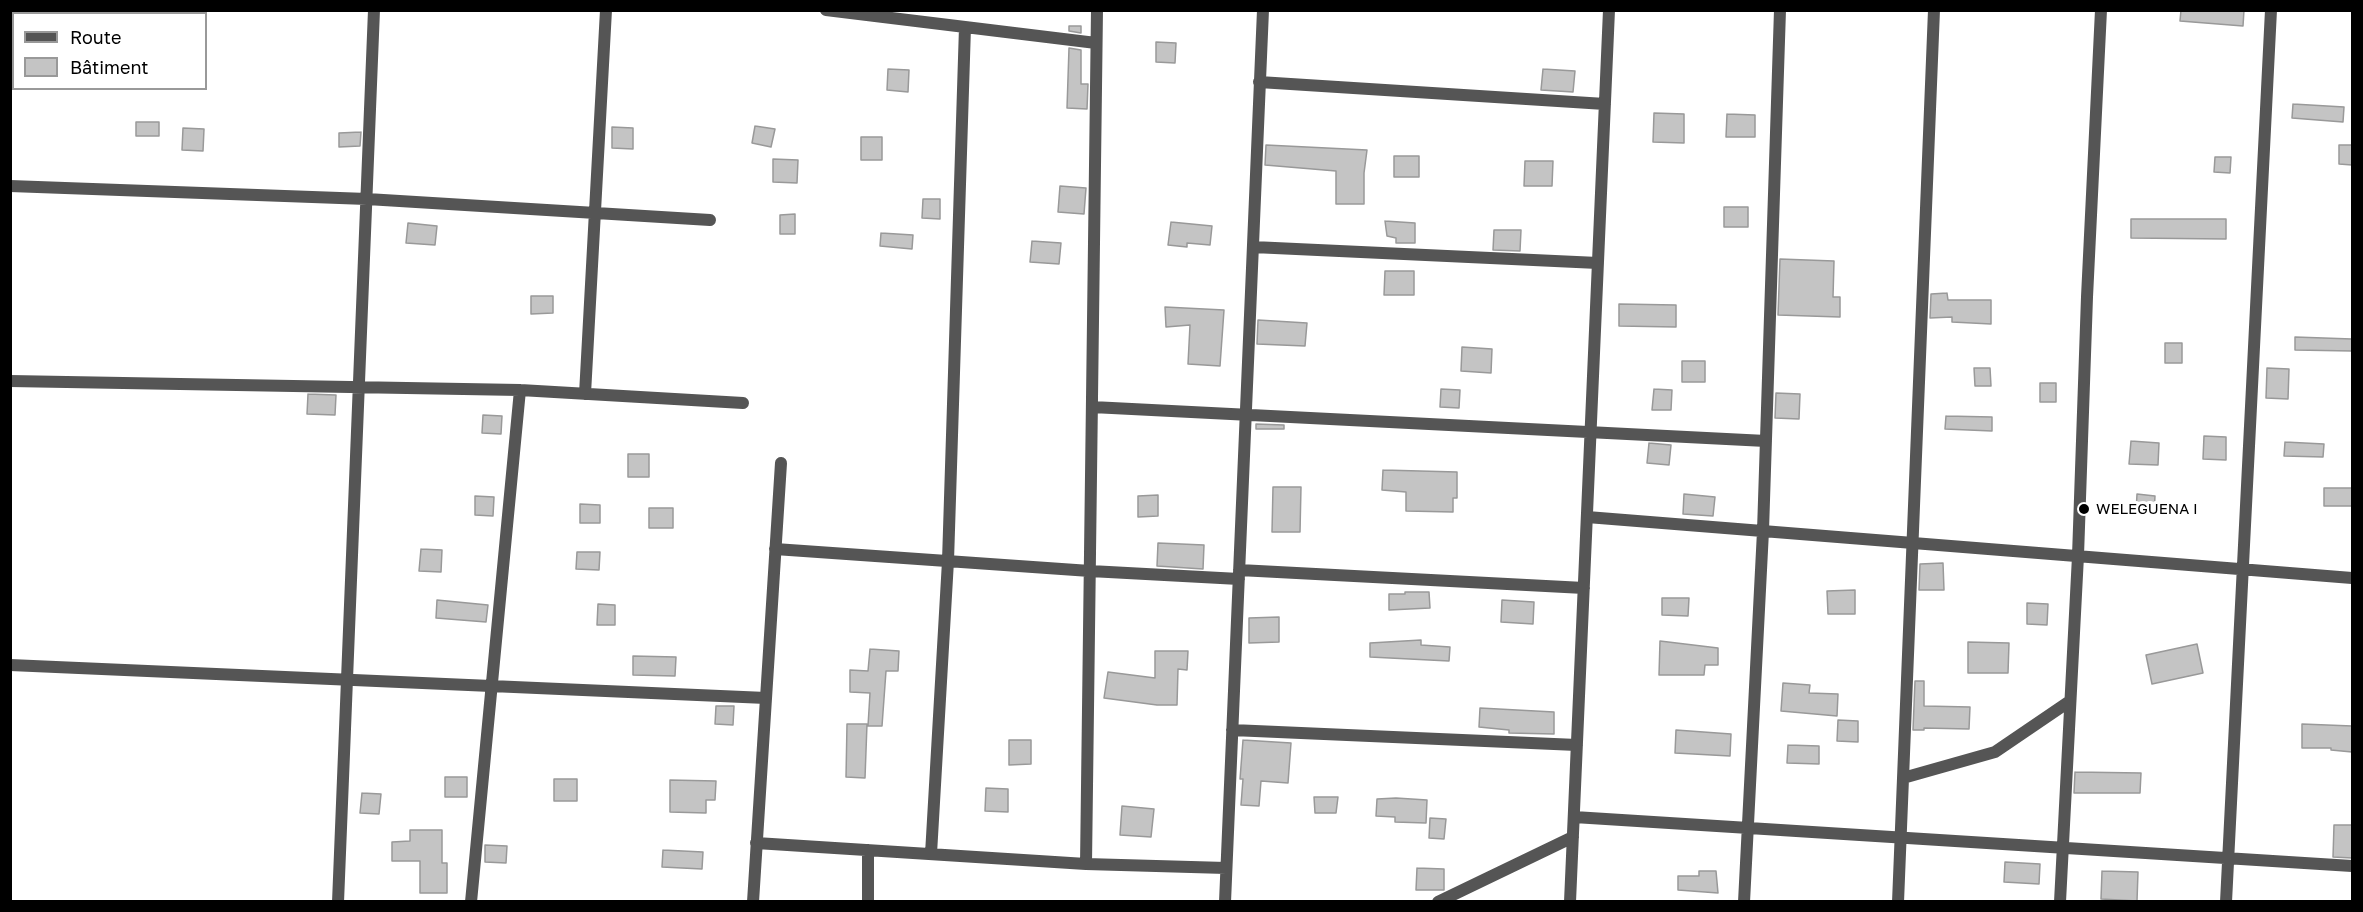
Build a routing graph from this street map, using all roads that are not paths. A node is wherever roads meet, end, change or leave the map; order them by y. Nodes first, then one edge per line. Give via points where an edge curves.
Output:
1 (374, 10) edge
2 (606, 10) edge
3 (826, 10) edge
4 (1096, 10) edge
5 (1263, 10) edge
6 (1609, 10) edge
7 (1780, 10) edge
8 (1934, 10) edge
9 (2101, 10) edge
10 (2271, 10) edge
11 (964, 27) junction
12 (1096, 43) junction
13 (1260, 82) junction
14 (1605, 104) junction
15 (10, 186) edge
16 (367, 199) junction
17 (594, 213) junction
18 (710, 220) dead end
19 (1253, 247) junction
20 (1598, 263) junction
21 (10, 381) edge
22 (359, 387) junction
23 (520, 390) junction
24 (585, 394) junction
25 (743, 403) dead end
26 (1092, 407) junction
27 (1245, 414) junction
28 (1590, 432) junction
29 (1766, 441) junction
30 (781, 463) dead end
31 (1587, 517) junction
32 (1763, 531) junction
33 (1911, 543) junction
34 (775, 549) junction
35 (2078, 556) junction
36 (948, 561) junction
37 (2243, 569) junction
38 (1090, 571) junction
39 (1239, 574) junction
40 (2352, 578) edge
41 (1584, 588) junction
42 (10, 665) edge
43 (347, 680) junction
44 (492, 686) junction
45 (766, 698) junction
46 (2070, 701) junction
47 (1232, 730) junction
48 (1577, 745) junction
49 (1903, 778) junction
50 (1574, 817) junction
51 (1748, 828) junction
52 (1573, 837) junction
53 (1900, 837) junction
54 (756, 843) junction
55 (2063, 848) junction
56 (868, 850) junction
57 (931, 854) junction
58 (2228, 858) junction
59 (1086, 864) junction
60 (2352, 866) edge
61 (1226, 868) junction
62 (338, 902) edge
63 (471, 902) edge
64 (753, 902) edge
65 (868, 902) edge
66 (1225, 902) edge
67 (1438, 902) edge
68 (1570, 902) edge
69 (1744, 902) edge
70 (1898, 902) edge
71 (2060, 902) edge
72 (2226, 902) edge

1 - 16 street
2 - 17 street
3 - 11 street
4 - 12 street
5 - 13 street
6 - 14 street
7 - 29 street
8 - 33 street
9 - 35 street
10 - 37 street
11 - 12 street
11 - 36 street
12 - 26 street
13 - 14 street
13 - 19 street
14 - 20 street
15 - 16 street
16 - 17 street
16 - 22 street
17 - 18 street
17 - 24 street
19 - 20 street
19 - 27 street
20 - 28 street
21 - 22 street
22 - 23 street
22 - 43 street
23 - 24 street
23 - 44 street
24 - 25 street
26 - 27 street
26 - 38 street
27 - 28 street
27 - 39 street
28 - 29 street
28 - 31 street
29 - 32 street
30 - 34 street
31 - 32 street
31 - 41 street
32 - 33 street
32 - 51 street
33 - 35 street
33 - 49 street
34 - 36 street
34 - 45 street
35 - 37 street
35 - 46 street
36 - 38 street
36 - 57 street
37 - 40 street
37 - 58 street
38 - 39 street
38 - 59 street
39 - 41 street
39 - 47 street
41 - 48 street
42 - 43 street
43 - 44 street
43 - 62 street
44 - 45 street
44 - 63 street
45 - 54 street
46 - 49 street via 1995,752
46 - 55 street
47 - 48 street
47 - 61 street
48 - 50 street
49 - 53 street
50 - 51 street
50 - 52 street
51 - 53 street
51 - 69 street
52 - 67 street
52 - 68 street
53 - 55 street
53 - 70 street
54 - 56 street
54 - 64 street
55 - 58 street
55 - 71 street
56 - 57 street
56 - 65 street
57 - 59 street
58 - 60 street
58 - 72 street
59 - 61 street
61 - 66 street

